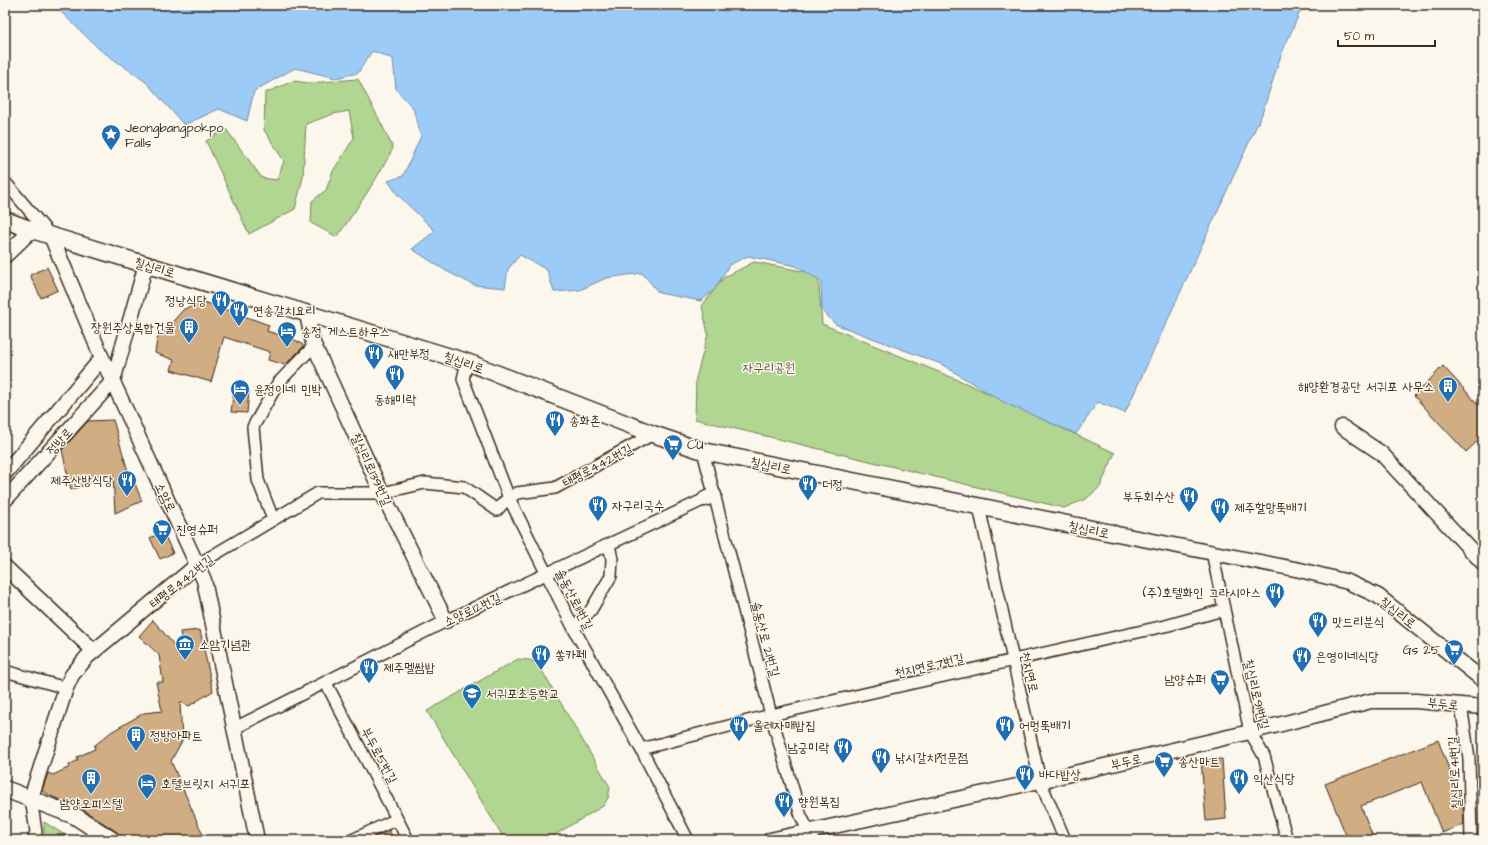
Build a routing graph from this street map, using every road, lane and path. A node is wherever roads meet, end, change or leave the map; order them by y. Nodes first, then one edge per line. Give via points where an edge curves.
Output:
1 (5, 182) edge
2 (5, 220) edge
3 (32, 230) junction
4 (51, 236) junction
5 (5, 256) edge
6 (146, 264) junction
7 (307, 314) junction
8 (315, 348) junction
9 (102, 358) junction
10 (467, 362) junction
11 (113, 381) junction
12 (1342, 427) dead end
13 (653, 434) junction
14 (703, 451) junction
15 (5, 472) edge
16 (382, 493) junction
17 (709, 497) junction
18 (509, 498) junction
19 (5, 500) edge
20 (978, 507) junction
21 (273, 519) junction
22 (1112, 533) joint
23 (609, 544) junction
24 (1212, 552) junction
25 (1483, 563) edge
26 (197, 565) junction
27 (5, 567) edge
28 (547, 574) junction
29 (1223, 610) junction
30 (446, 621) junction
31 (574, 629) junction
32 (94, 651) junction
33 (1013, 660) junction
34 (5, 671) edge
35 (1483, 680) edge
36 (326, 683) junction
37 (66, 688) junction
38 (1461, 705) junction
39 (1483, 707) edge
40 (771, 715) junction
41 (233, 729) junction
42 (1250, 732) junction
43 (641, 749) junction
44 (1040, 781) junction
45 (5, 789) edge
46 (31, 798) junction
47 (397, 819) junction
48 (810, 836) edge
49 (33, 840) edge
50 (112, 840) edge
51 (257, 840) edge
52 (352, 840) edge
53 (408, 840) edge
54 (688, 840) edge
55 (770, 840) edge
56 (1065, 840) edge
57 (1287, 840) edge
58 (1471, 840) edge

1 - 4 street
2 - 3 main road, 칠십리로
3 - 4 main road, 칠십리로
3 - 5 street
4 - 6 main road, 칠십리로
4 - 9 street, 소암로
6 - 7 main road, 칠십리로
6 - 11 street
7 - 8 street, 칠십리로139번길
7 - 10 main road, 칠십리로
8 - 16 street, 칠십리로139번길
8 - 21 street via 278,383 253,427 258,480
9 - 11 street, 소암로
9 - 15 street, 정방로
10 - 13 main road, 칠십리로
10 - 18 street, 솔동산로11번길 via 463,379
11 - 19 street, 정방로
11 - 26 street, 소암로
12 - 25 street via 1380,453
13 - 14 main road, 칠십리로
13 - 18 street, 태평로442번길 via 555,488 517,493
14 - 17 street, 솔동산로 21번길
14 - 20 main road, 칠십리로
16 - 18 street, 태평로442번길 via 425,483 464,488 497,510
16 - 21 street, 태평로442번길 via 318,493
16 - 30 street, 칠십리로139번길
17 - 23 street, 소양로12번길
17 - 40 street, 솔동산로 21번길
18 - 28 street, 솔동산로11번길
20 - 22 main road, 칠십리로
20 - 33 street, 천지연로
21 - 26 street, 태평로442번길
22 - 24 street, 칠십리로
23 - 28 street, 소양로12번길
23 - 31 street via 612,559 611,576 591,610
24 - 29 street, 칠십리로91번길
24 - 35 street, 칠십리로 via 1348,582 1372,593
26 - 32 street, 태평로442번길
26 - 41 street, 소암로 via 204,580
27 - 32 street
28 - 30 street, 소양로12번길
28 - 31 street, 솔동산로11번길
29 - 33 street, 천지연로7번길 via 1169,625
29 - 42 street, 칠십리로91번길
30 - 36 street, 소양로12번길
31 - 43 street, 솔동산로11번길
32 - 37 street, 태평로442번길 via 72,675
33 - 40 street, 천지연로7번길
33 - 44 street, 천지연로
34 - 37 street
36 - 41 street, 소양로12번길
36 - 47 street, 부두로5번길
37 - 46 street, 태평로442번길
38 - 39 street, 부두로
38 - 42 street, 부두로 via 1371,701
38 - 58 street, 칠십리로41번길 via 1469,758
40 - 43 street, 천지연로7번길
40 - 48 street, 솔동산로 21번길 via 801,816
41 - 51 street, 소암로
42 - 44 street, 부두로
42 - 57 street, 칠십리로91번길 via 1264,756
43 - 54 street, 솔동산로11번길
44 - 48 street, 부두로
44 - 56 street, 천지연로
45 - 46 main road
46 - 49 street via 36,832
46 - 50 main road via 76,816
47 - 52 street
47 - 53 street, 부두로5번길
48 - 55 street, 부두로

